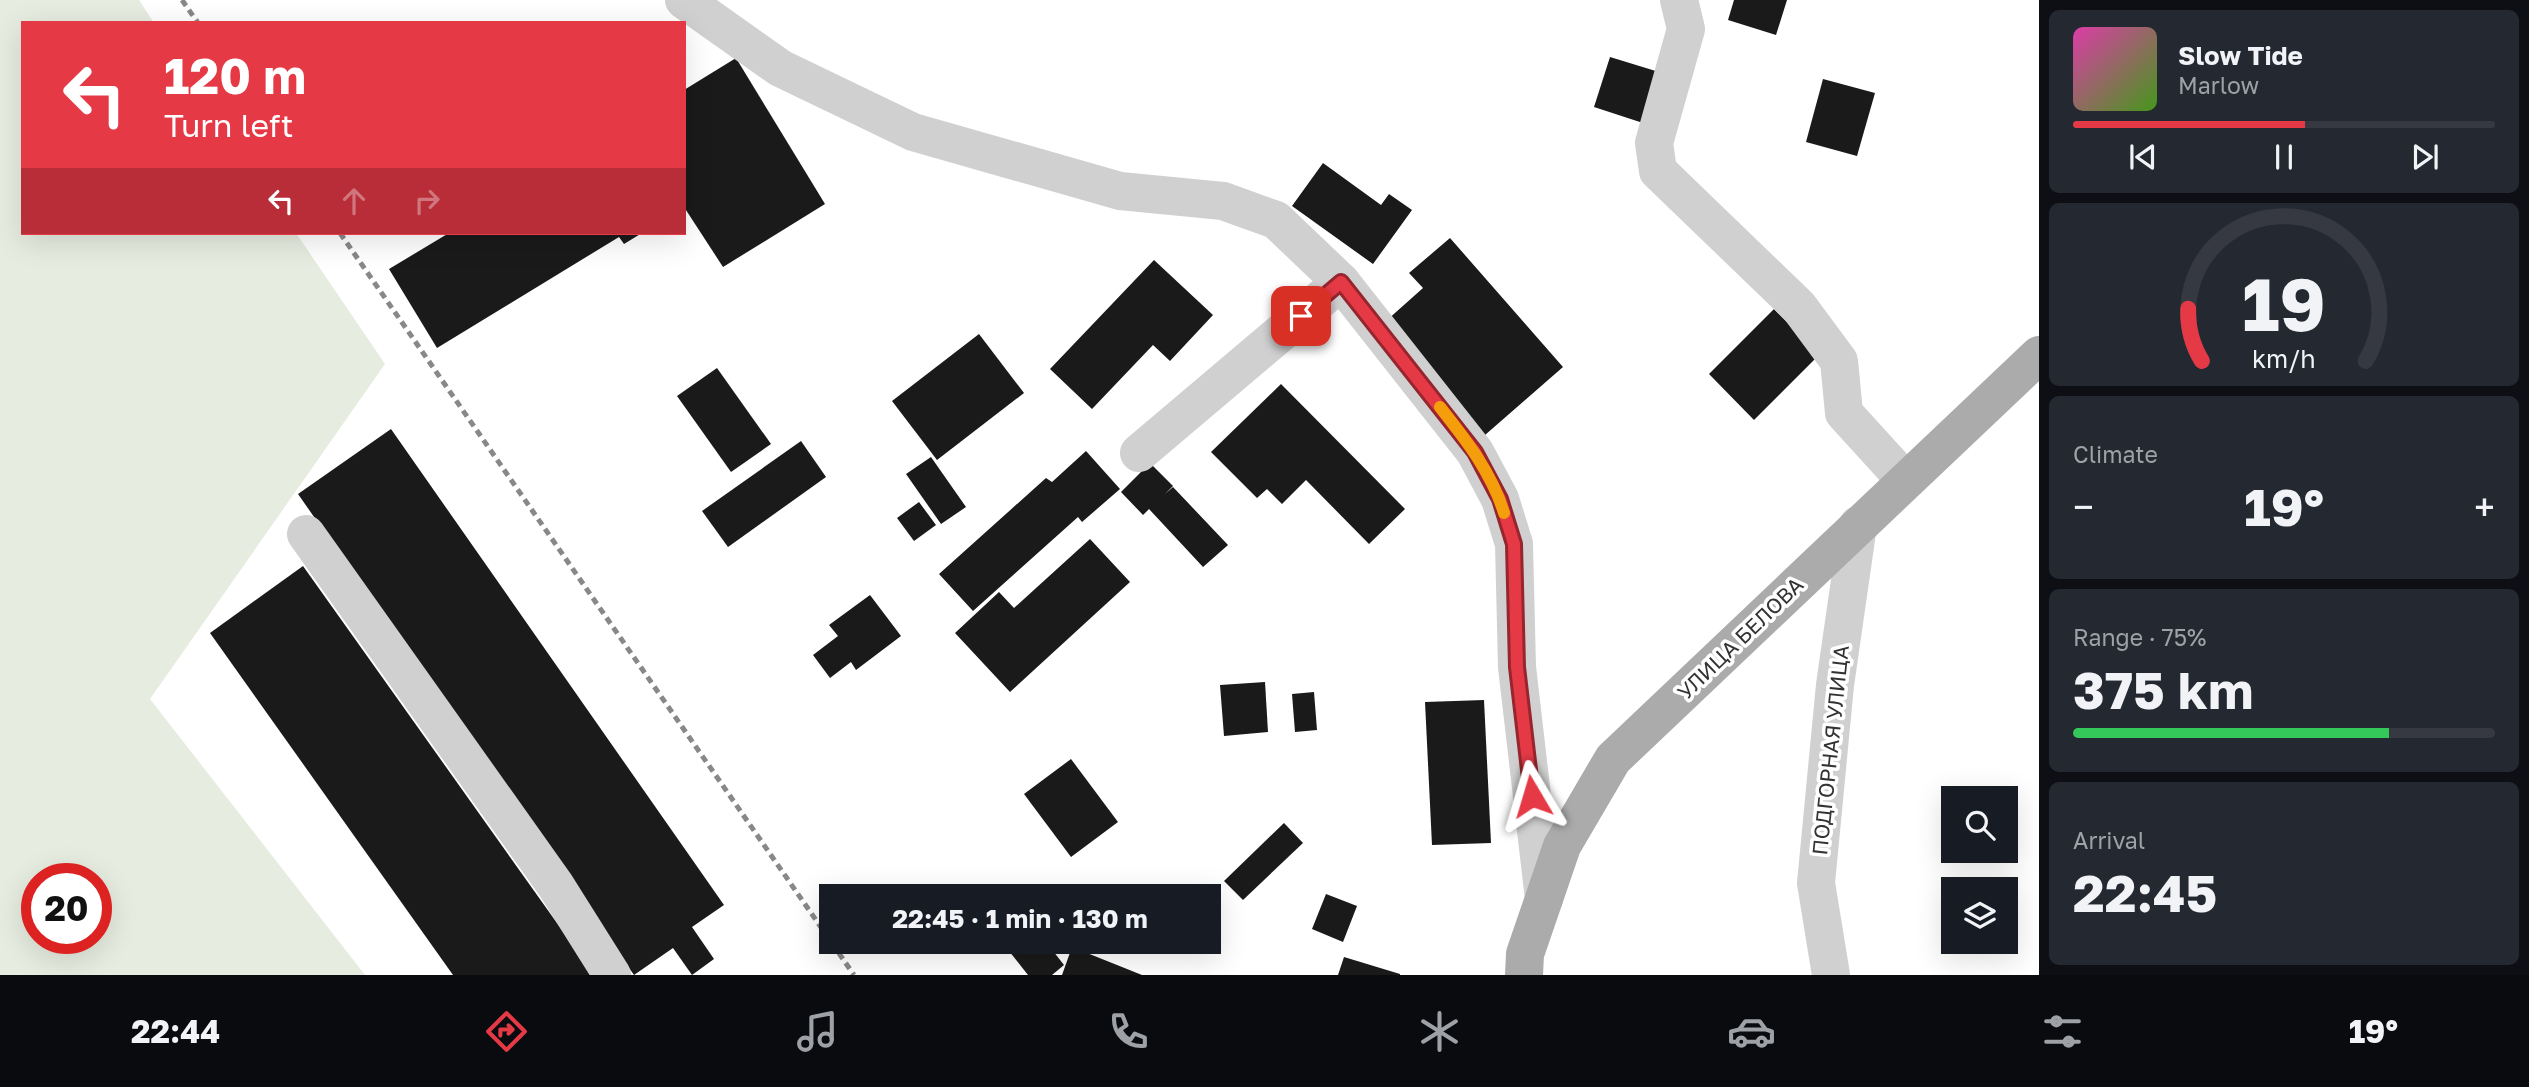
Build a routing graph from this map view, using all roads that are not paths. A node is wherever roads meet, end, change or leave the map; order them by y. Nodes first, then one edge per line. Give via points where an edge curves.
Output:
1 (684, 0) edge
2 (1679, 0) edge
3 (1341, 282) junction
4 (2039, 355) edge
5 (1139, 453) dead end
6 (1905, 481) junction
7 (1858, 525) junction
8 (306, 534) dead end
9 (1544, 899) junction
10 (612, 975) edge
11 (1524, 975) edge
12 (1831, 975) edge

1 - 3 street via 780,68 913,132 1120,191 1223,201 1276,220
2 - 6 street via 1686,29 1654,143 1658,171 1799,307 1839,361 1844,413
3 - 5 street
3 - 9 street via 1475,452 1500,499 1514,544 1517,667
4 - 6 main road, УЛИЦА БЕЛОВА
6 - 7 main road, УЛИЦА БЕЛОВА
7 - 9 main road, УЛИЦА БЕЛОВА via 1613,759 1562,846
7 - 12 street, ПОДГОРНАЯ УЛИЦА via 1835,685 1816,883
8 - 10 street via 555,886
9 - 11 main road, УЛИЦА БЕЛОВА via 1525,954

